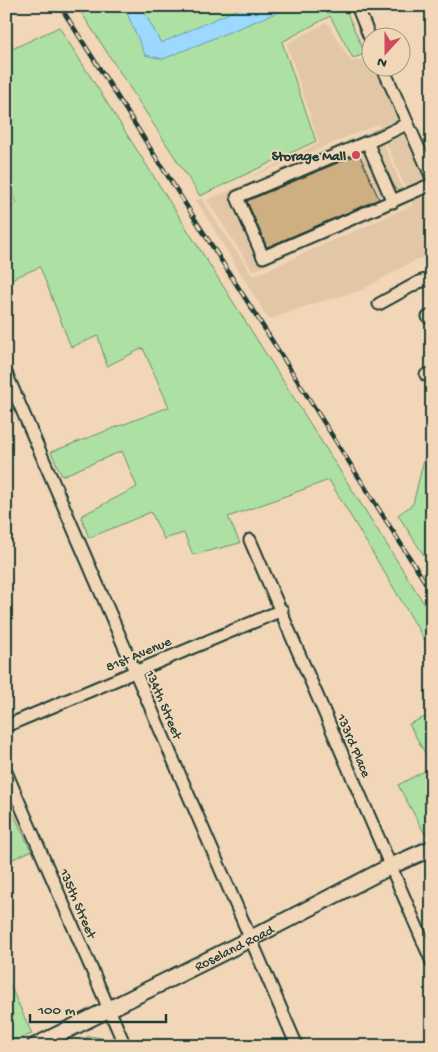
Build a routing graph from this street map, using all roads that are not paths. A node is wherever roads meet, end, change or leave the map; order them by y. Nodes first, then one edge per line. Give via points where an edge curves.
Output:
1 (357, 6) edge
2 (366, 28) edge
3 (387, 78) edge
4 (407, 124) junction
5 (367, 143) junction
6 (432, 178) edge
7 (432, 184) edge
8 (393, 202) junction
9 (432, 278) edge
10 (379, 304) dead end
11 (6, 373) edge
12 (10, 391) edge
13 (250, 540) dead end
14 (282, 610) junction
15 (134, 671) junction
16 (6, 726) edge
17 (6, 772) edge
18 (432, 848) edge
19 (391, 866) junction
20 (250, 939) junction
21 (432, 962) edge
22 (109, 1010) junction
23 (35, 1046) edge
24 (125, 1046) edge
25 (297, 1046) edge

1 - 2 street
3 - 4 street
4 - 5 street
4 - 6 street
5 - 8 street
5 - 8 street via 237,197 263,257
7 - 8 street
9 - 10 street
11 - 12 street, 134th Street
12 - 15 street, 134th Street
13 - 14 street, 133rd Place
14 - 15 street, 81st Avenue
14 - 19 street, 133rd Place
15 - 16 street, 81st Avenue
15 - 20 street, 134th Street
17 - 22 street, 135th Street
18 - 19 main road, Roseland Road
19 - 20 main road, Roseland Road
19 - 21 street, 133rd Place
20 - 22 main road, Roseland Road
20 - 25 street, 134th Street
22 - 23 main road, Roseland Road
22 - 24 street, 135th Street

